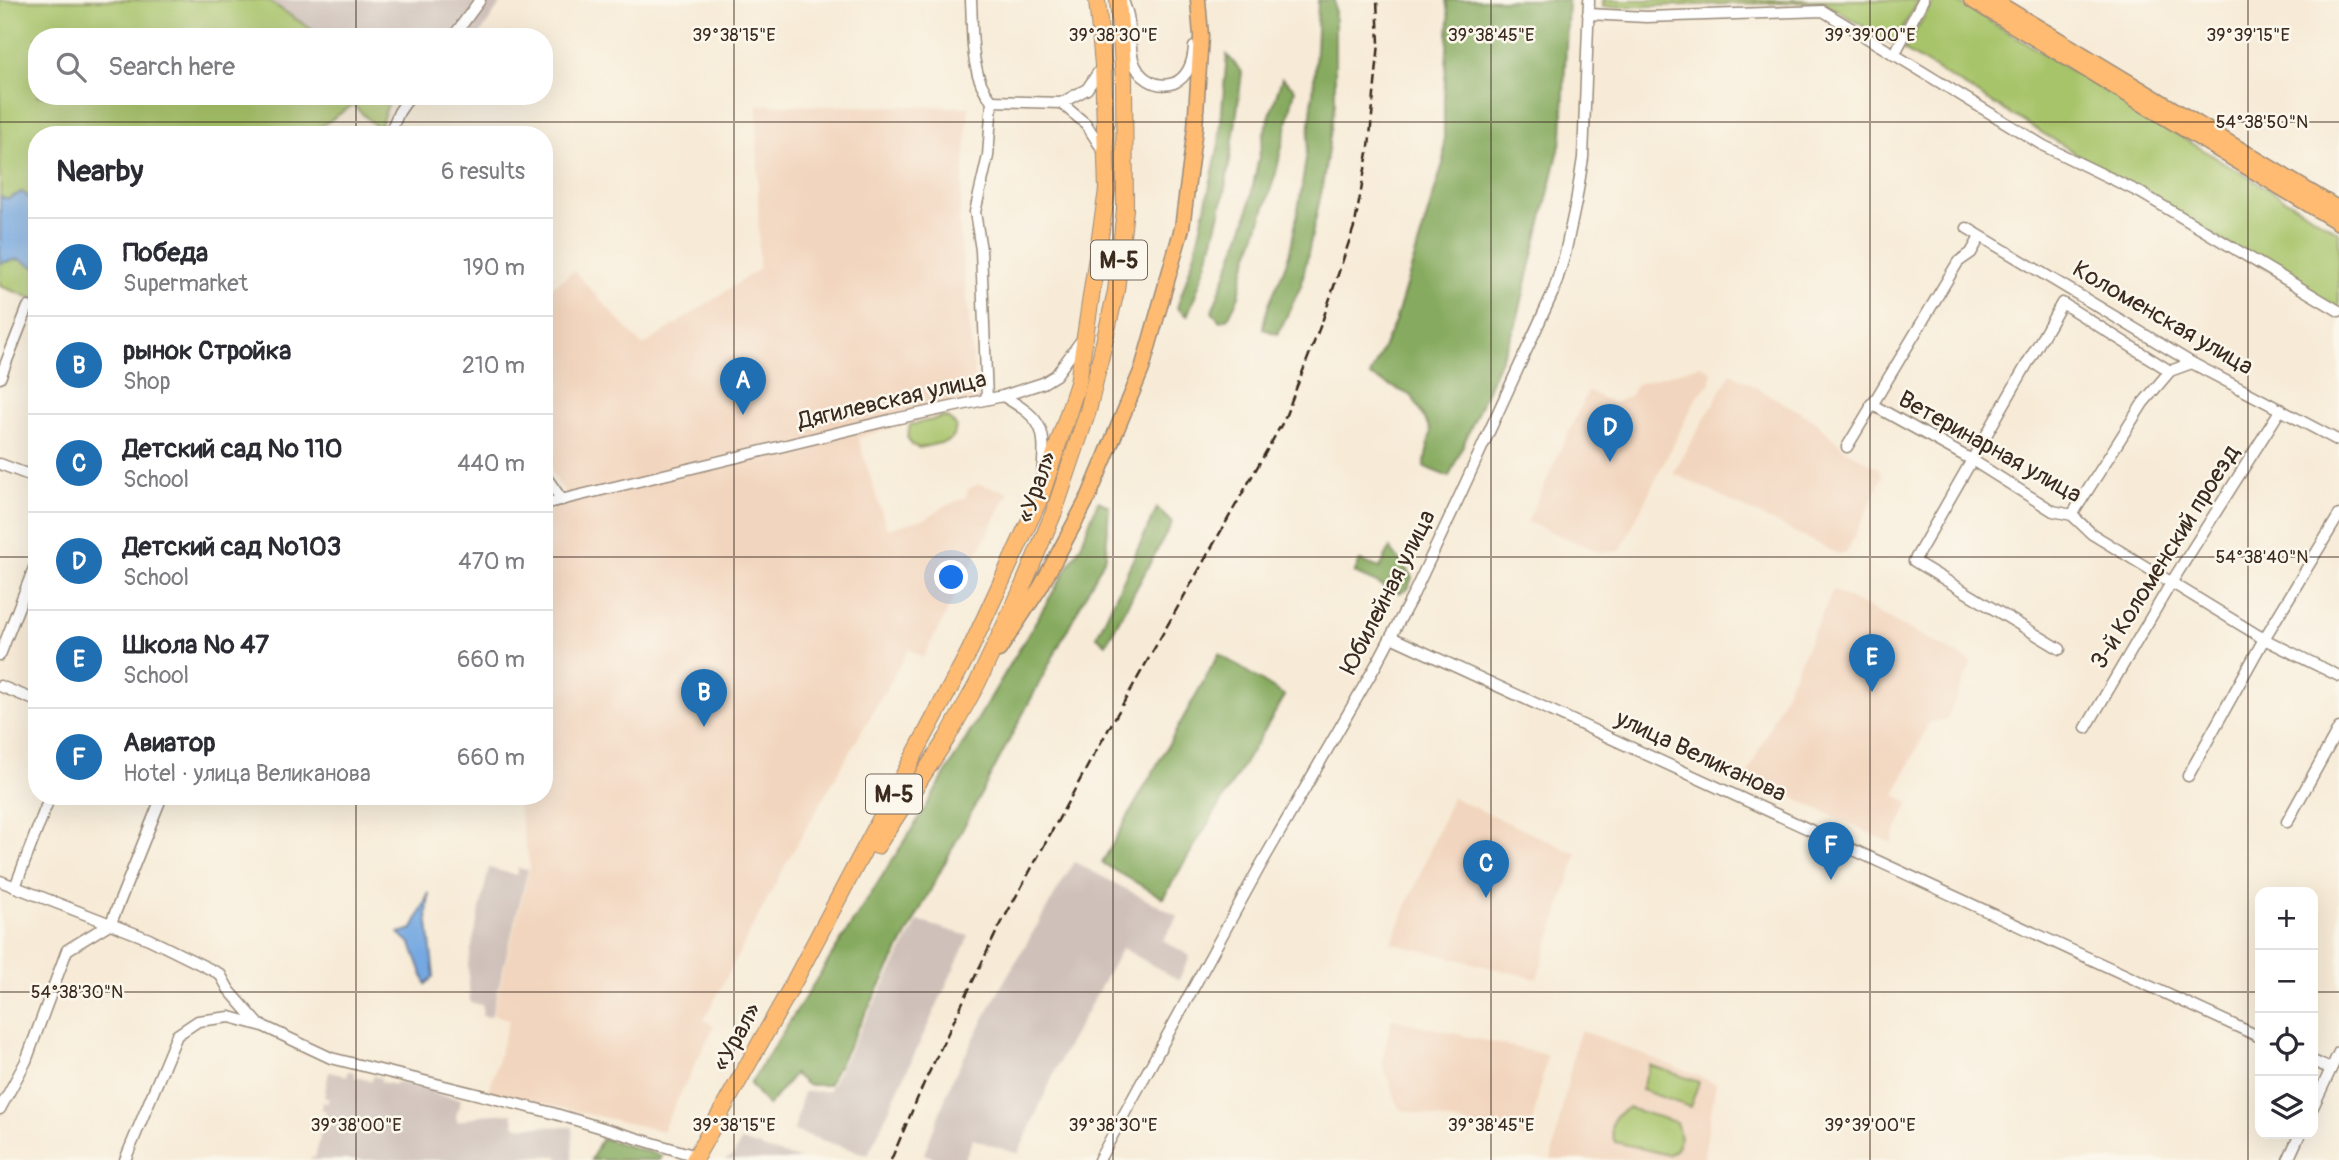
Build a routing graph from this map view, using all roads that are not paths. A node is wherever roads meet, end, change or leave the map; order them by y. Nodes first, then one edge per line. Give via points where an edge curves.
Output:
1 (480, 0) edge
2 (971, 0) edge
3 (1097, 0) edge
4 (1120, 0) edge
5 (1198, 0) edge
6 (1589, 0) edge
7 (1923, 0) edge
8 (1971, 0) edge
9 (1993, 0) edge
10 (1588, 14) junction
11 (1199, 17) junction
12 (460, 28) edge
13 (1894, 55) junction
14 (1103, 65) junction
15 (992, 101) junction
16 (1060, 103) junction
17 (403, 105) edge
18 (393, 126) edge
19 (1104, 152) junction
20 (2339, 209) edge
21 (2339, 223) edge
22 (1967, 228) dead end
23 (1980, 237) junction
24 (28, 307) dead end
25 (2339, 311) edge
26 (1085, 336) junction
27 (2192, 363) junction
28 (2170, 370) junction
29 (0, 379) edge
30 (1003, 396) junction
31 (988, 399) junction
32 (1871, 404) junction
33 (2281, 409) junction
34 (2338, 438) edge
35 (1847, 447) dead end
36 (1972, 460) junction
37 (0, 464) edge
38 (28, 475) edge
39 (553, 487) edge
40 (1041, 496) junction
41 (562, 500) junction
42 (553, 502) edge
43 (2072, 515) junction
44 (2339, 515) edge
45 (28, 583) edge
46 (2171, 583) junction
47 (1391, 637) junction
48 (2263, 639) junction
49 (2060, 649) dead end
50 (0, 655) edge
51 (2339, 676) edge
52 (977, 684) junction
53 (0, 686) edge
54 (28, 697) edge
55 (2086, 728) dead end
56 (2339, 729) edge
57 (2188, 776) dead end
58 (47, 805) edge
59 (158, 805) edge
60 (2287, 822) dead end
61 (0, 881) edge
62 (16, 887) junction
63 (110, 923) junction
64 (818, 935) junction
65 (259, 1025) junction
66 (2255, 1035) edge
67 (2339, 1052) edge
68 (2318, 1063) edge
69 (2330, 1069) junction
70 (2318, 1096) edge
71 (0, 1109) edge
72 (2298, 1139) edge
73 (695, 1158) edge
74 (125, 1160) edge
75 (1098, 1160) edge
76 (2288, 1160) edge

1 - 12 street
2 - 15 street via 976,71 982,90
3 - 14 highway, «Урал» / М-5
4 - 11 street via 1128,15 1136,70 1154,84 1167,86 1187,72
4 - 52 highway, «Урал» / М-5 via 1125,209 1116,290 1088,411 1054,512
5 - 11 main road
6 - 10 street, Юбилейная улица
7 - 13 street
8 - 21 main road
9 - 20 main road
10 - 13 street via 1646,17 1823,11
10 - 47 street, Юбилейная улица via 1583,158 1554,290
11 - 52 main road via 1195,128 1181,228 1142,369 1089,496 1041,586
13 - 25 street via 2044,146 2141,193
14 - 16 street via 1087,89
14 - 19 highway, «Урал» / М-5
15 - 16 street
15 - 31 street via 988,156 975,212
16 - 19 street via 1086,124
17 - 18 street
19 - 26 highway, «Урал» / М-5 via 1107,190
22 - 23 street, Коломенская улица
23 - 27 street, Коломенская улица
23 - 32 street via 1971,253 1958,262
24 - 29 street
26 - 30 street, Дягилевская улица via 1056,375
26 - 40 highway, «Урал» / М-5 via 1077,383
27 - 28 street
27 - 33 street, Коломенская улица
28 - 36 street via 2062,303
28 - 43 street via 2143,403
30 - 31 street, Дягилевская улица
30 - 40 street, Дягилевская улица via 1040,424 1044,438
31 - 41 street, Дягилевская улица
32 - 35 street
32 - 36 street, Ветеринарная улица
33 - 34 street, Коломенская улица
33 - 46 street, 3-й Коломенский проезд
36 - 43 street, Ветеринарная улица via 2053,511
36 - 49 street via 1914,561
37 - 38 street
39 - 41 street
40 - 64 highway, «Урал» / М-5 via 970,652
41 - 42 street, Дягилевская улица
43 - 46 street, Ветеринарная улица via 2092,534
44 - 48 street
45 - 50 street
46 - 48 street, Ветеринарная улица
46 - 55 street, 3-й Коломенский проезд
47 - 66 street, улица Великанова
47 - 75 street, Юбилейная улица
48 - 51 street, Ветеринарная улица
48 - 57 street
52 - 64 highway, «Урал» / М-5 via 947,738
53 - 54 street
56 - 60 street
58 - 62 street
59 - 63 street
61 - 62 street
62 - 63 street
63 - 65 street via 220,974
63 - 71 street via 67,950 26,1061
64 - 73 highway, «Урал» / М-5
65 - 73 street via 331,1058 550,1112
65 - 74 street via 230,1017 198,1021 177,1035
67 - 69 street
68 - 69 street
69 - 70 street
72 - 76 street

